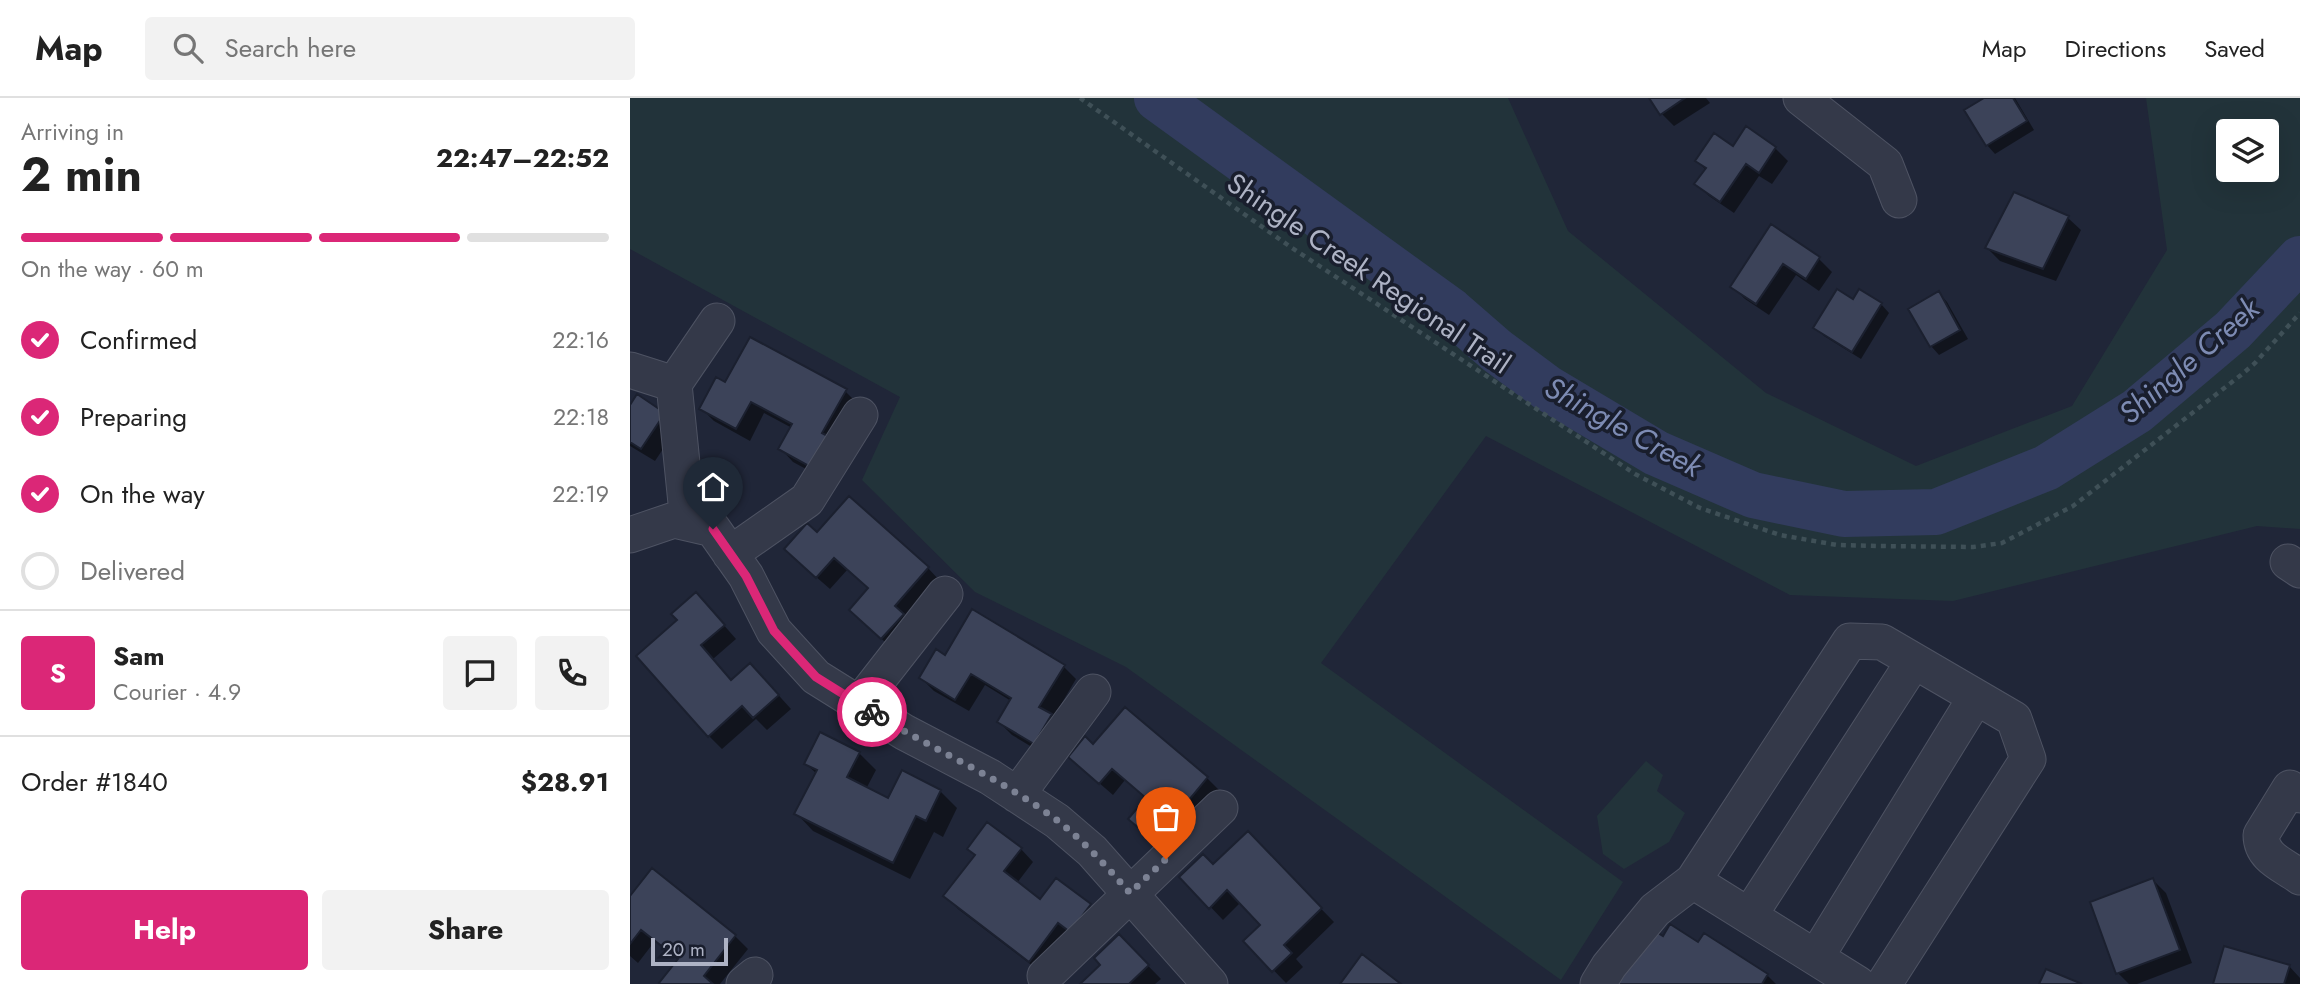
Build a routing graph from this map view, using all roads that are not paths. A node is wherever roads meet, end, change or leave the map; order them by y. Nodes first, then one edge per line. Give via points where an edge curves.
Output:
1 (1801, 98) edge
2 (1899, 200) dead end
3 (717, 321) dead end
4 (630, 370) edge
5 (674, 383) junction
6 (860, 415) dead end
7 (688, 523) junction
8 (630, 535) edge
9 (730, 554) junction
10 (945, 594) dead end
11 (1914, 661) junction
12 (1093, 692) dead end
13 (1976, 697) junction
14 (859, 704) junction
15 (2297, 786) edge
16 (1017, 794) junction
17 (1220, 808) dead end
18 (2300, 877) edge
19 (1693, 881) junction
20 (1130, 893) junction
21 (1749, 916) junction
22 (1816, 957) junction
23 (1045, 976) dead end
24 (1210, 984) edge
25 (1598, 984) edge
26 (1858, 984) edge
27 (1884, 984) edge

1 - 2 street via 1885,164
3 - 5 street
4 - 5 street
5 - 7 street
6 - 9 street via 807,500
7 - 8 street via 674,520
7 - 9 street via 713,529
9 - 14 street via 774,631 816,677
10 - 14 street
11 - 13 street
11 - 19 street via 1882,642 1850,641
11 - 21 street
12 - 16 street
13 - 22 street
13 - 27 street via 2014,719 2028,759
14 - 16 street
15 - 18 street via 2261,835 2261,844 2267,855
16 - 20 street via 1058,821
17 - 20 street
19 - 21 street
19 - 25 street via 1655,910
20 - 23 street
20 - 24 street
21 - 22 street
22 - 26 street

